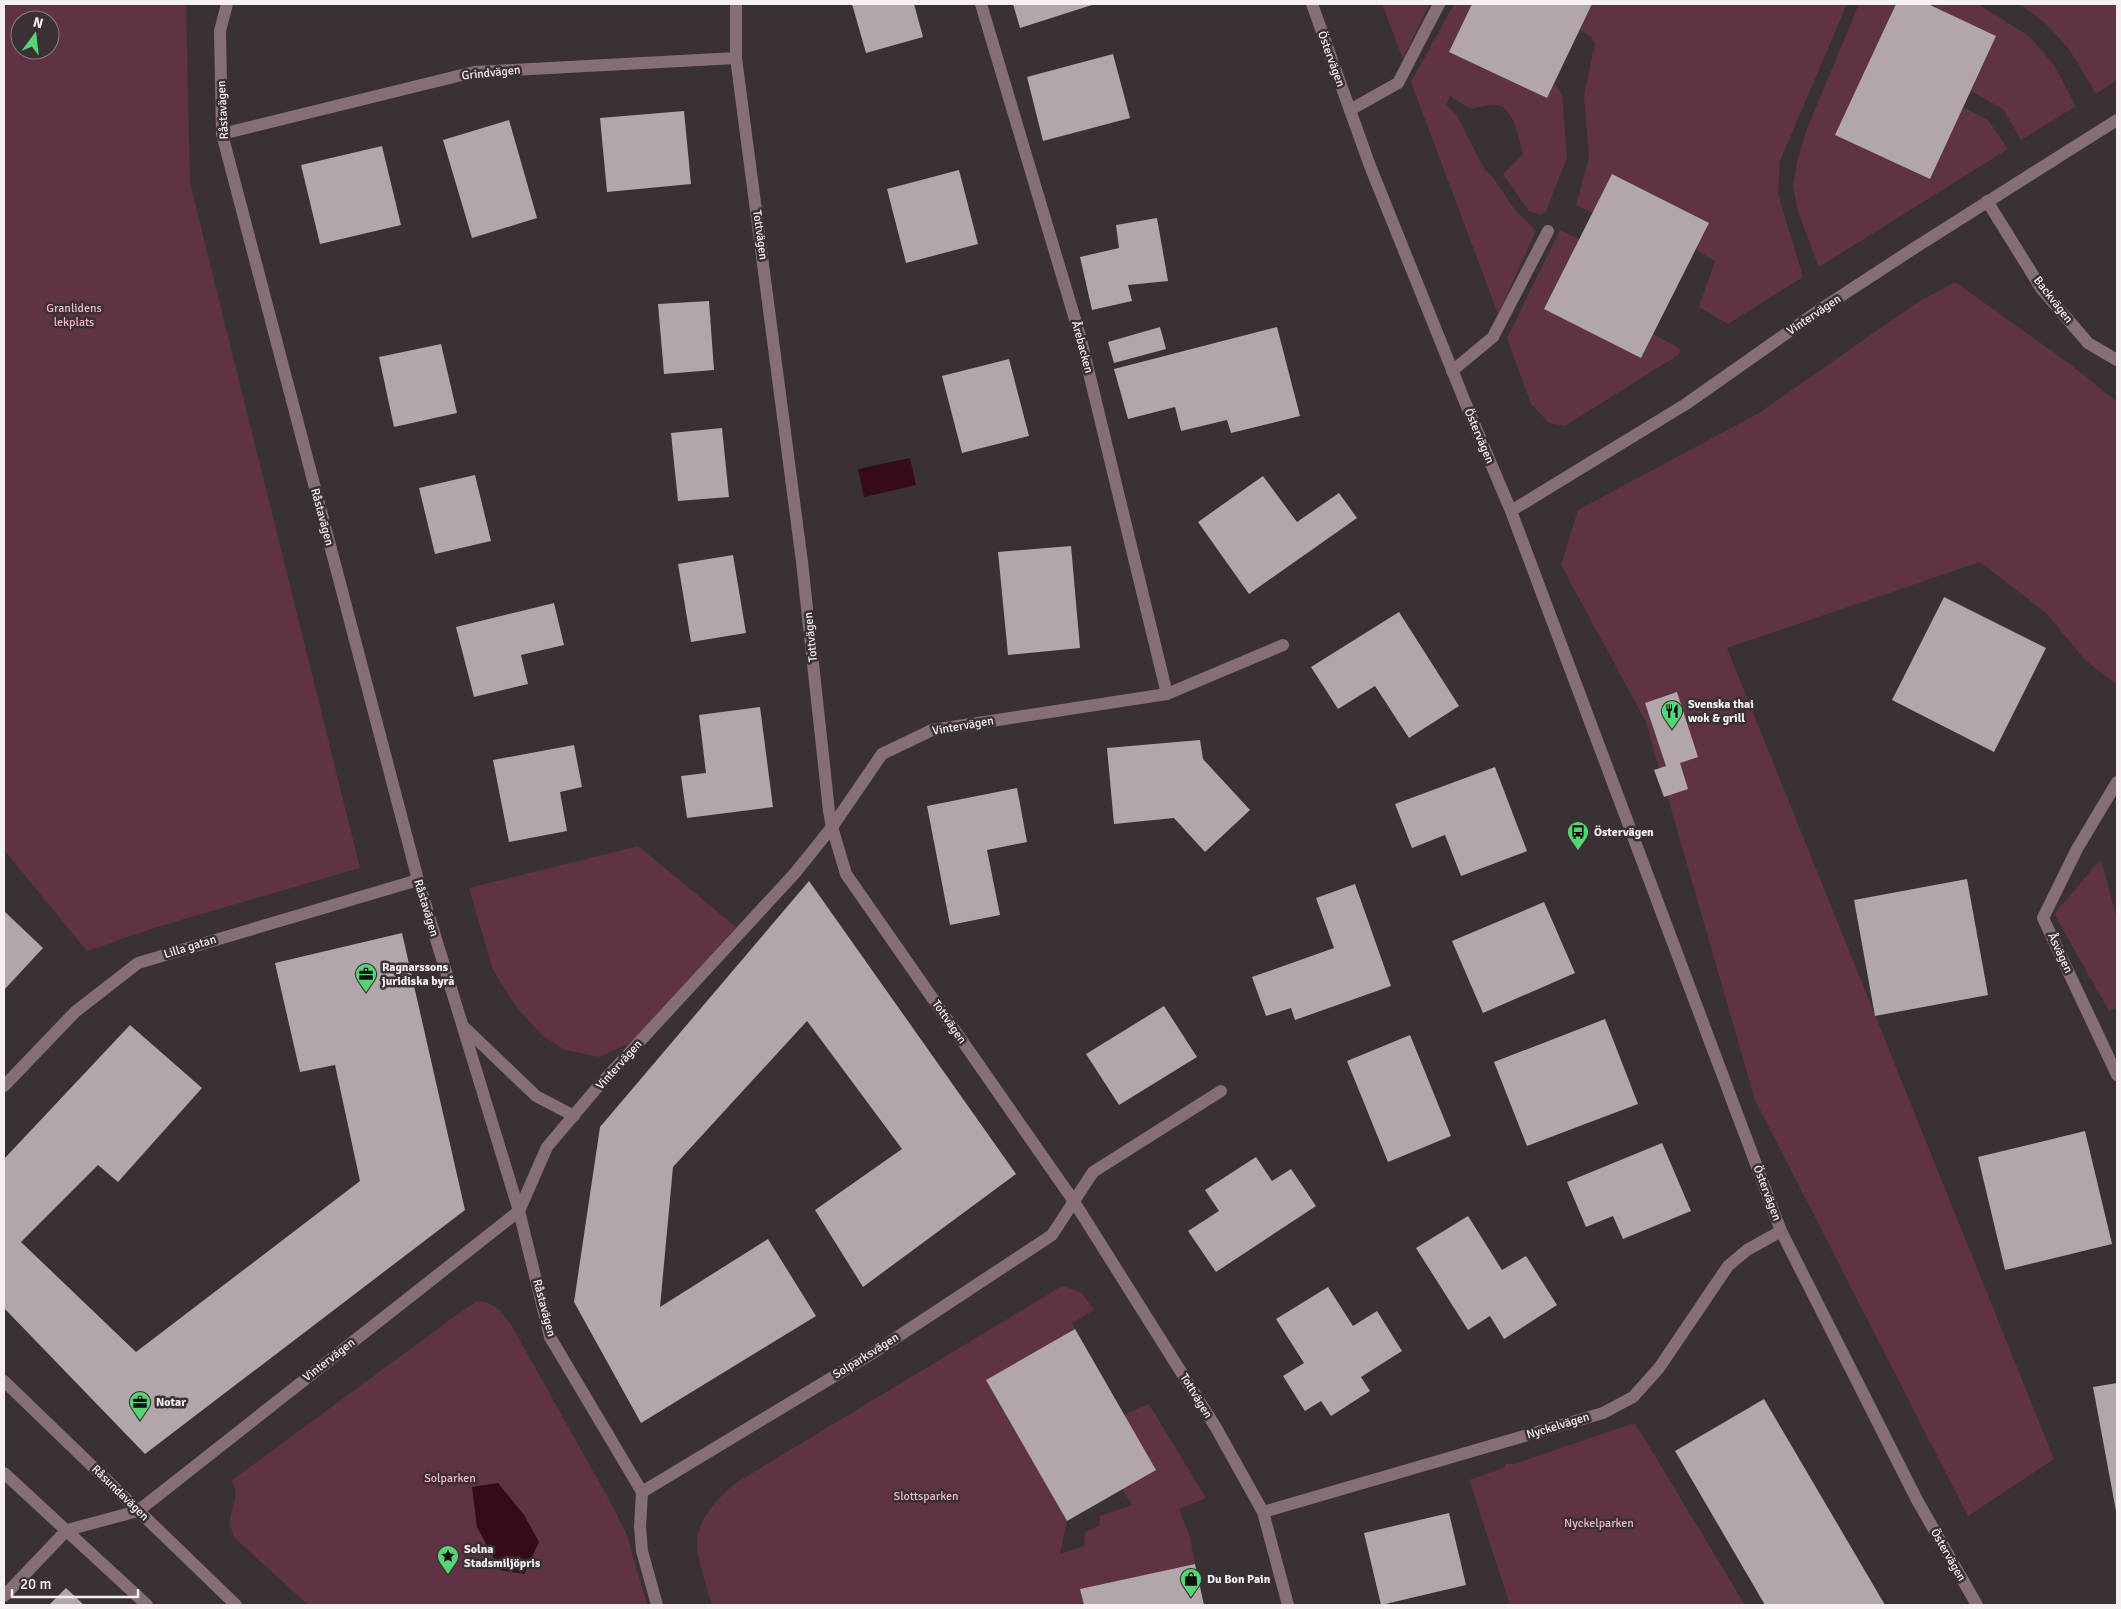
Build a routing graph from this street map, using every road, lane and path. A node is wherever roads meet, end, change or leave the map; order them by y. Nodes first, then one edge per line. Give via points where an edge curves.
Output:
1 (227, 4) edge
2 (736, 4) edge
3 (981, 4) edge
4 (1312, 4) edge
5 (1439, 4) edge
6 (736, 58) junction
7 (1350, 110) junction
8 (2117, 120) edge
9 (222, 134) junction
10 (1987, 201) junction
11 (1548, 231) dead end
12 (2117, 360) edge
13 (1452, 371) junction
14 (1511, 510) junction
15 (1284, 645) dead end
16 (1167, 694) junction
17 (2117, 782) edge
18 (832, 827) junction
19 (418, 880) junction
20 (462, 1025) junction
21 (2117, 1075) edge
22 (4, 1086) edge
23 (1221, 1091) dead end
24 (574, 1116) junction
25 (1073, 1200) junction
26 (519, 1211) junction
27 (1781, 1231) junction
28 (4, 1380) edge
29 (4, 1473) edge
30 (642, 1492) junction
31 (138, 1511) junction
32 (1263, 1512) junction
33 (66, 1530) junction
34 (4, 1596) edge
35 (147, 1605) edge
36 (236, 1605) edge
37 (657, 1605) edge
38 (1288, 1605) edge
39 (1977, 1605) edge

1 - 9 street, Råstavägen via 220,30
2 - 6 street, Tottvägen
3 - 16 street, Årebacken via 1080,336
4 - 7 street, Östervägen
5 - 7 street via 1398,83
6 - 9 street, Grindvägen via 474,72
6 - 18 street, Tottvägen via 802,562
7 - 13 street, Östervägen
8 - 10 street, Vintervägen
9 - 19 street, Råstavägen
10 - 12 street, Backvägen via 2040,288 2088,343
10 - 14 street, Vintervägen via 1821,309 1686,404
11 - 13 street via 1493,337
13 - 14 street, Östervägen
14 - 27 street, Östervägen
15 - 16 street, Vintervägen
16 - 18 street, Vintervägen via 929,730 882,754
17 - 21 street, Åsvägen via 2077,849 2043,918
18 - 24 street, Vintervägen via 795,873
18 - 25 street, Tottvägen via 846,874
19 - 20 street, Råstavägen
19 - 22 street, Lilla gatan via 138,963 75,1012
20 - 24 street, Råstavägen via 536,1096
20 - 26 street, Råstavägen
23 - 25 street via 1093,1172
24 - 26 street, Vintervägen via 547,1147
25 - 30 street, Solparksvägen via 1052,1234 876,1350
25 - 32 street, Tottvägen via 1215,1426
26 - 30 street, Råstavägen via 550,1336
26 - 31 street, Vintervägen
27 - 32 street, Nyckelvägen via 1747,1250 1728,1266 1659,1368 1633,1398 1603,1413
27 - 39 street, Östervägen via 1917,1500
28 - 31 street, Råsundavägen
29 - 33 street
30 - 37 street via 642,1550
31 - 33 street, Vintervägen
31 - 36 street, Råsundavägen
32 - 38 street, Tottvägen
33 - 34 street
33 - 35 street

